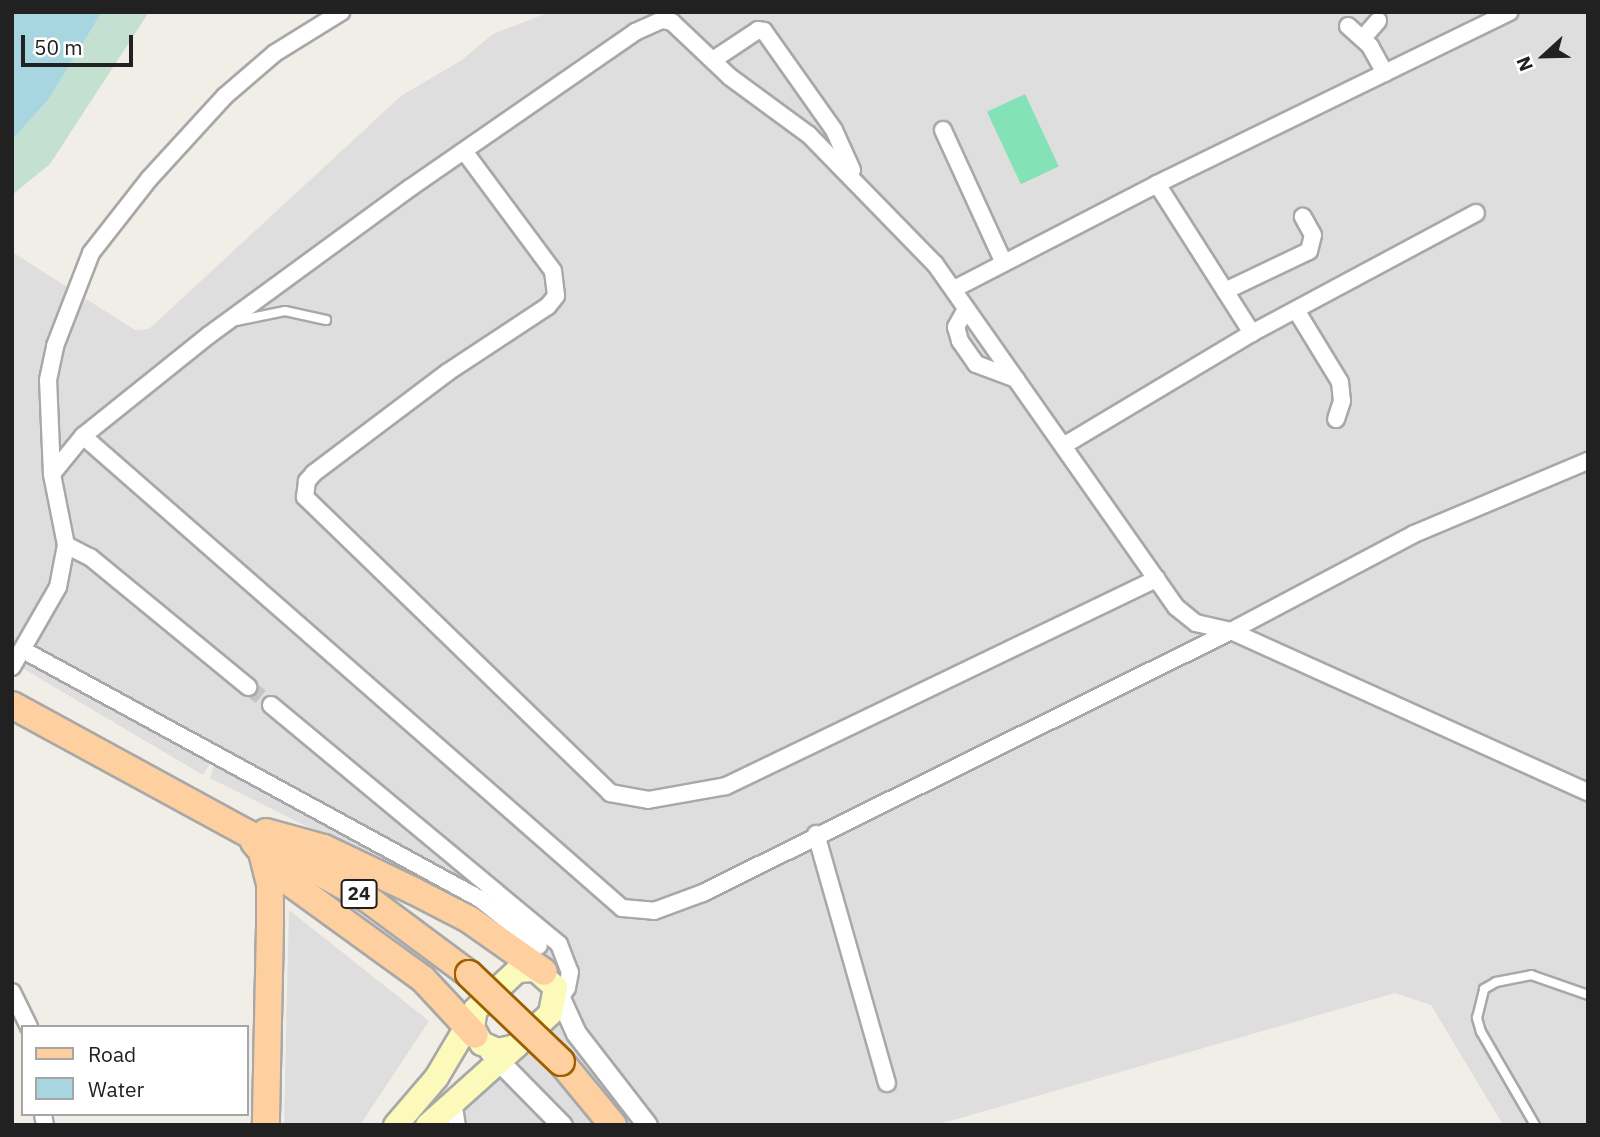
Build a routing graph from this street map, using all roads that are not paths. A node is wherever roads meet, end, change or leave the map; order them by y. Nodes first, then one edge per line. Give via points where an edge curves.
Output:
1 (341, 12) edge
2 (1509, 12) edge
3 (1378, 21) dead end
4 (1348, 26) dead end
5 (1363, 38) junction
6 (713, 60) junction
7 (1385, 73) junction
8 (943, 130) dead end
9 (464, 151) junction
10 (855, 179) junction
11 (1157, 184) junction
12 (1476, 214) dead end
13 (1303, 218) dead end
14 (1003, 261) junction
15 (954, 289) junction
16 (1225, 290) junction
17 (966, 309) junction
18 (1296, 310) junction
19 (326, 320) dead end
20 (226, 323) junction
21 (1252, 333) junction
22 (1016, 379) junction
23 (1336, 419) dead end
24 (83, 436) junction
25 (1063, 446) junction
26 (1588, 461) edge
27 (52, 474) junction
28 (66, 545) junction
29 (1157, 579) junction
30 (1231, 631) junction
31 (23, 650) junction
32 (12, 667) edge
33 (248, 687) tunnel mouth
34 (12, 705) edge
35 (271, 705) tunnel mouth
36 (1588, 792) edge
37 (206, 811) junction
38 (239, 830) junction
39 (816, 834) junction
40 (263, 854) junction
41 (542, 973) junction
42 (12, 992) edge
43 (1588, 995) edge
44 (28, 1025) edge
45 (474, 1029) junction
46 (507, 1053) junction
47 (887, 1083) dead end
48 (453, 1101) junction
49 (266, 1125) edge
50 (395, 1125) edge
51 (427, 1125) edge
52 (457, 1125) edge
53 (562, 1125) edge
54 (613, 1125) edge
55 (648, 1125) edge
56 (1535, 1125) edge

1 - 27 street via 275,53 225,96 149,179 91,253 71,296 48,380
2 - 7 street
3 - 5 street
4 - 5 street
5 - 7 street
6 - 9 street via 672,22 643,27
6 - 10 street via 809,135
6 - 10 street via 758,30 764,31 834,130
7 - 11 street
8 - 14 street
9 - 20 street
9 - 29 street via 553,271 556,296 314,473 307,481 305,497 611,793 648,800 726,786
10 - 15 street
11 - 14 street
11 - 16 street
12 - 18 street
13 - 16 street via 1313,235 1309,251
14 - 15 street
15 - 17 street
16 - 21 street
17 - 22 street
17 - 22 street via 956,327 976,364
18 - 21 street
18 - 23 street via 1340,382 1342,401
19 - 20 lane via 285,311
20 - 24 street
21 - 25 street
22 - 25 street
24 - 27 street
24 - 39 street via 622,908 654,911 669,907
25 - 29 street
26 - 30 street via 1414,534
27 - 28 street
28 - 31 street via 58,587
28 - 33 street via 90,557
29 - 30 street via 1184,616
30 - 36 street
30 - 39 street
31 - 32 street
31 - 41 street via 480,899
34 - 37 main road, 24
35 - 41 street
37 - 38 main road, 24
37 - 41 main road via 334,852 470,920
38 - 40 main road
38 - 54 main road, 24, bridge via 368,899 469,974 561,1062
39 - 47 street
40 - 45 main road via 285,878 423,979
40 - 49 main road via 270,895
41 - 45 main road
41 - 46 main road
41 - 55 street via 576,1033
42 - 44 street
43 - 56 lane via 1531,975 1484,989 1477,1018 1481,1032
45 - 46 main road
45 - 50 main road
46 - 48 main road
46 - 53 street
48 - 51 main road
48 - 52 street

